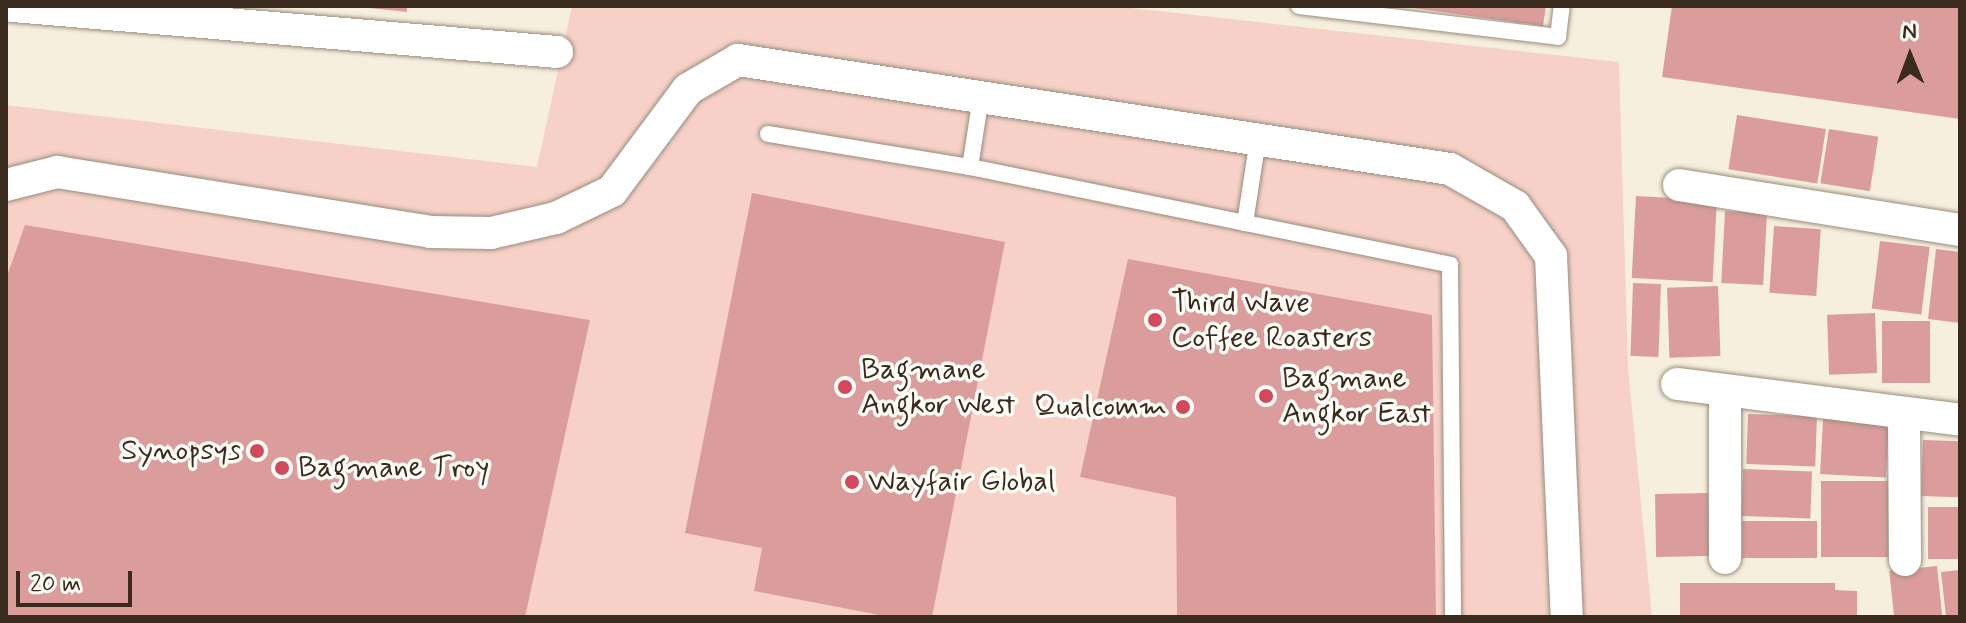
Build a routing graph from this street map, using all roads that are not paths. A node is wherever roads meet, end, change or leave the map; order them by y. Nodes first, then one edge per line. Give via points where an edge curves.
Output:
1 (13, 6) edge
2 (1299, 6) edge
3 (1562, 6) edge
4 (557, 52) dead end
5 (981, 97) junction
6 (768, 134) dead end
7 (1258, 139) junction
8 (970, 167) junction
9 (6, 185) edge
10 (1679, 185) dead end
11 (1245, 223) junction
12 (1960, 230) edge
13 (1677, 384) dead end
14 (1725, 391) junction
15 (1904, 413) junction
16 (1960, 420) edge
17 (1725, 558) dead end
18 (1905, 560) dead end
19 (1453, 617) edge
20 (1567, 617) edge

1 - 4 street
2 - 3 lane via 1558,37
5 - 7 street
5 - 8 lane
5 - 9 street via 738,60 688,89 612,191 556,218 491,233 430,232 57,172
6 - 8 lane
7 - 11 lane
7 - 20 street via 1450,169 1495,190 1542,238 1551,256
8 - 11 lane
10 - 12 street
11 - 19 lane via 1450,265
13 - 14 street
14 - 15 street
14 - 17 street
15 - 16 street
15 - 18 street

